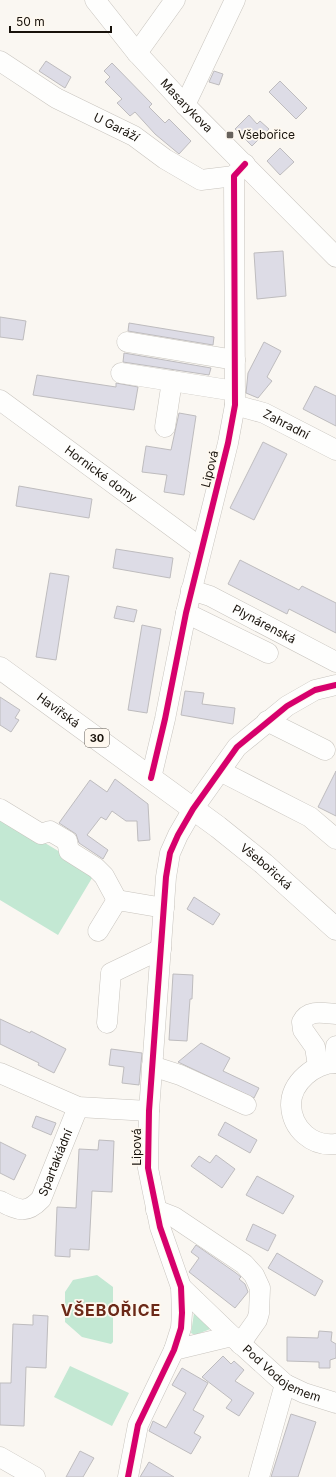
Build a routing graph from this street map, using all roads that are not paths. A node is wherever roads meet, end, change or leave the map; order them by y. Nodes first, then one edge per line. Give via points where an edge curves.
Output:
1 (95, 0) edge
2 (174, 0) edge
3 (236, 0) edge
4 (137, 53) junction
5 (0, 61) edge
6 (185, 105) junction
7 (240, 170) junction
8 (336, 257) edge
9 (127, 342) dead end
10 (235, 360) junction
11 (121, 373) dead end
12 (172, 381) junction
13 (235, 398) junction
14 (0, 400) edge
15 (164, 427) dead end
16 (336, 450) edge
17 (202, 548) junction
18 (191, 590) junction
19 (186, 613) junction
20 (268, 653) dead end
21 (336, 662) edge
22 (0, 668) edge
23 (336, 685) edge
24 (267, 721) junction
25 (325, 750) dead end
26 (220, 771) junction
27 (151, 778) junction
28 (0, 809) edge
29 (193, 809) junction
30 (336, 839) edge
31 (117, 900) junction
32 (164, 908) junction
33 (336, 928) edge
34 (98, 931) dead end
35 (161, 949) junction
36 (336, 1014) edge
37 (107, 1024) dead end
38 (331, 1059) edge
39 (152, 1066) junction
40 (0, 1073) edge
41 (246, 1105) dead end
42 (78, 1107) junction
43 (148, 1111) junction
44 (336, 1144) edge
45 (0, 1201) edge
46 (156, 1210) junction
47 (181, 1287) junction
48 (236, 1340) junction
49 (174, 1350) junction
50 (285, 1384) junction
51 (336, 1403) edge
52 (4, 1465) edge
53 (35, 1477) edge
54 (128, 1477) edge
55 (259, 1477) edge

1 - 4 street, Masarykova
2 - 4 street
3 - 6 street
4 - 6 street, Masarykova
5 - 7 street, U Garáží via 56,98 134,136 165,159 201,180
6 - 7 street, Masarykova
7 - 8 street, Masarykova
7 - 10 street, Lipová
9 - 10 street
10 - 13 street, Lipová
11 - 12 street, Zahradní
12 - 13 street, Zahradní
12 - 15 street
13 - 16 street, Zahradní
13 - 17 street, Lipová via 228,443
14 - 17 street, Hornické domy
17 - 18 street, Lipová
18 - 19 street, Lipová
18 - 21 street, Plynárenská via 210,596
19 - 20 street
19 - 27 street, Lipová
22 - 27 main road, Havířská / 30
23 - 24 street via 316,690
24 - 25 street
24 - 26 street via 237,747
26 - 29 street
26 - 30 street via 310,818
27 - 29 main road, Havířská / 30
28 - 31 street via 41,834 50,831 68,841 69,851 104,876
29 - 32 street, Lipová via 170,853
29 - 33 main road, Všebořická / 30 via 264,864
31 - 32 street
31 - 34 street
32 - 35 street, Lipová
35 - 37 street via 111,973
35 - 39 street, Lipová
36 - 38 street via 308,1014 302,1022 303,1030 316,1047
38 - 44 street via 310,1071 296,1089 291,1104 298,1127 313,1141
39 - 41 street via 180,1075
39 - 43 street, Lipová
40 - 42 street
42 - 43 street
42 - 45 street, Spartakiádní via 41,1199 26,1210
43 - 46 street, Lipová via 148,1168
46 - 47 street, Lipová
46 - 48 street via 174,1217 244,1264 254,1275 260,1288 259,1313 257,1320
47 - 48 street, Pod Vodojemem
47 - 49 street, Lipová via 181,1328
48 - 49 street, Pod Vodojemem
48 - 50 street, Pod Vodojemem
49 - 54 street, Lipová via 138,1425
50 - 51 street, Pod Vodojemem
50 - 55 street
52 - 53 street

